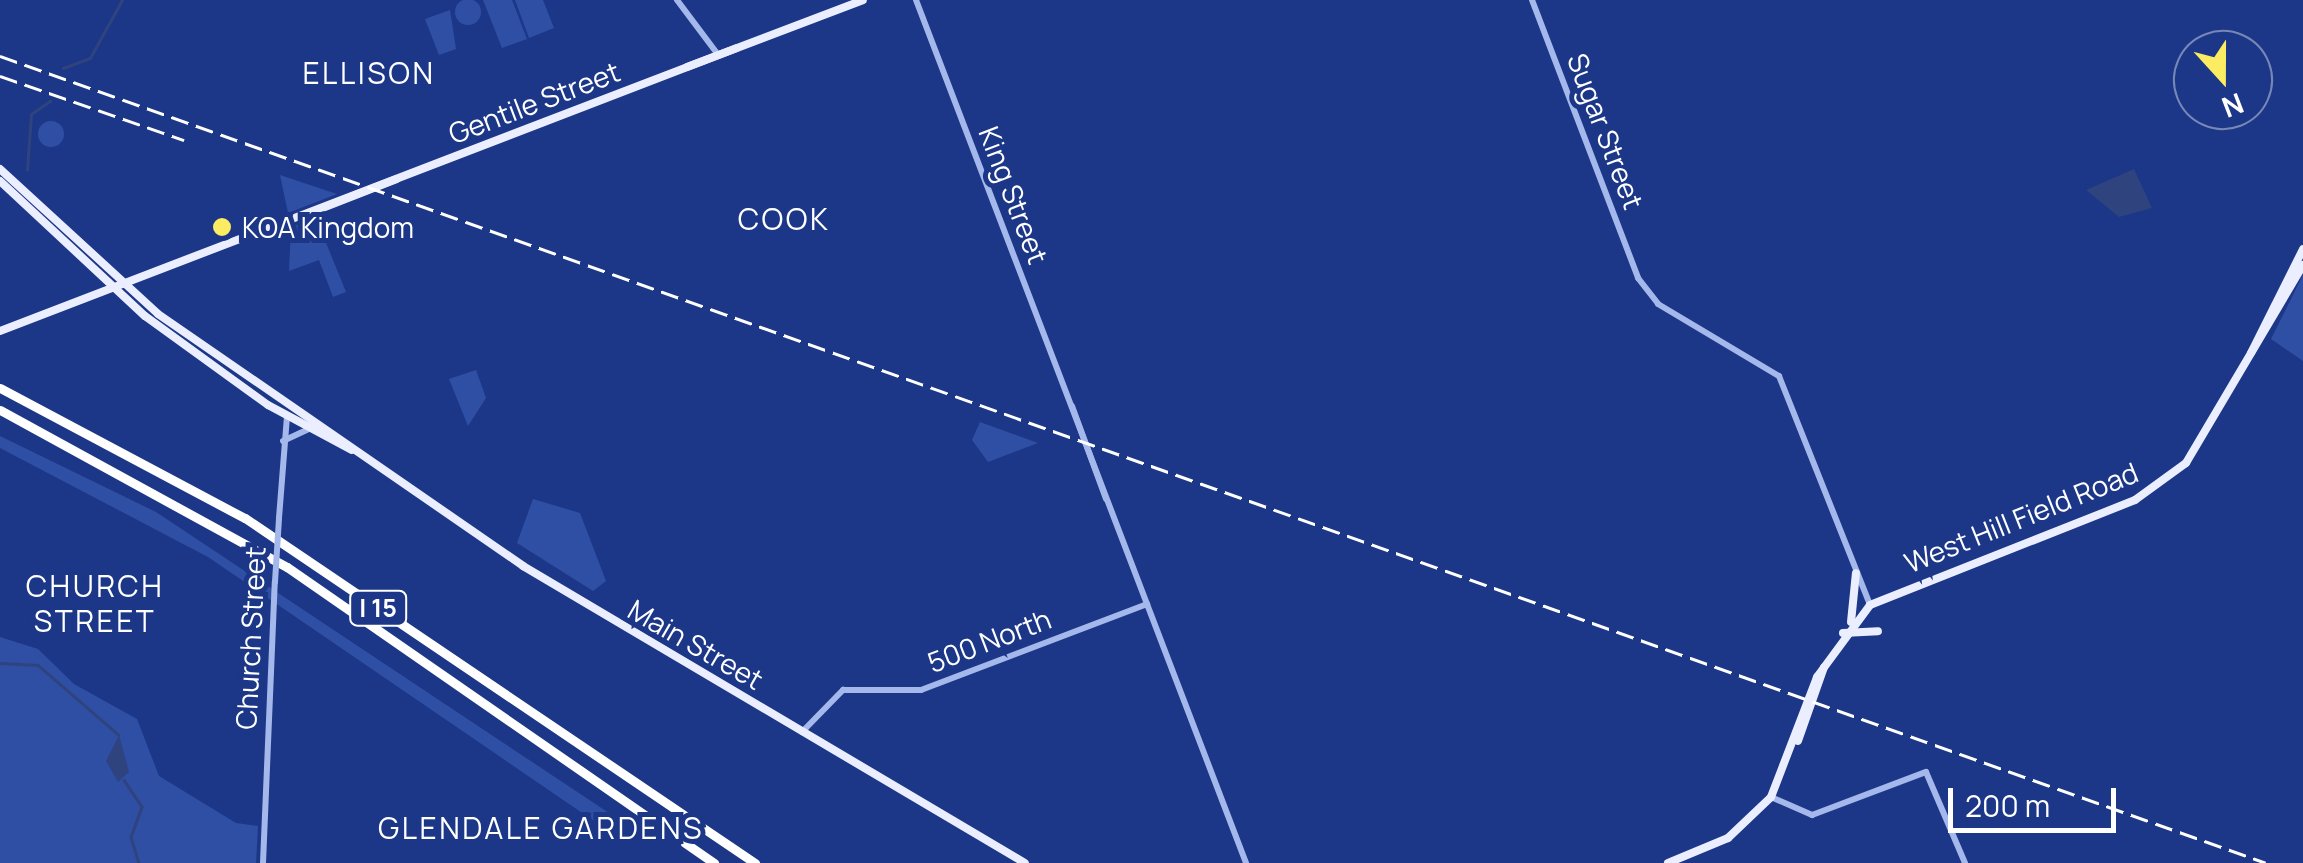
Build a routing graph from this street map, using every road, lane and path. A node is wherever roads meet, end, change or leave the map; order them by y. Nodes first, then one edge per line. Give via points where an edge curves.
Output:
1 (677, 0) edge
2 (863, 0) edge
3 (916, 0) edge
4 (1532, 0) edge
5 (736, 49) junction
6 (716, 52) junction
7 (688, 67) junction
8 (0, 169) edge
9 (0, 181) edge
10 (2303, 249) edge
11 (2303, 266) edge
12 (123, 285) junction
13 (112, 289) junction
14 (0, 331) edge
15 (2248, 362) junction
16 (241, 386) junction
17 (0, 388) edge
18 (278, 399) junction
19 (0, 413) edge
20 (287, 417) junction
21 (308, 429) junction
22 (282, 442) junction
23 (352, 450) junction
24 (1856, 573) junction
25 (1147, 604) junction
26 (1870, 605) junction
27 (1852, 622) junction
28 (1878, 631) dead end
29 (1842, 632) junction
30 (802, 732) junction
31 (1770, 796) junction
32 (263, 863) edge
33 (714, 863) edge
34 (755, 863) edge
35 (1025, 863) edge
36 (1246, 863) edge
37 (1668, 863) edge
38 (1965, 863) edge

1 - 6 street
2 - 5 main road, Gentile Street
3 - 25 street, King Street
4 - 24 street, Sugar Street via 1638,278 1658,304 1779,376
5 - 6 main road
5 - 7 main road, Gentile Street
6 - 7 main road, Gentile Street
7 - 12 main road, Gentile Street
8 - 12 main road, Main Street
9 - 13 main road, Main Street
10 - 15 main road, West Hill Field Road
11 - 15 main road, West Hill Field Road
12 - 13 main road, Gentile Street
12 - 18 main road, Main Street
13 - 14 main road, Gentile Street
13 - 16 main road, Main Street
15 - 26 main road, West Hill Field Road via 2202,443 2155,488
16 - 18 main road
16 - 20 main road, Main Street
17 - 34 highway, I 15 via 245,518
18 - 23 main road, Main Street
19 - 33 highway, I 15 via 287,568
20 - 21 main road, Main Street
20 - 22 street, Church Street
21 - 22 street
21 - 23 main road, Main Street
22 - 32 street, Church Street, bridge
23 - 30 main road, Main Street via 534,574
24 - 26 street
24 - 27 main road
25 - 30 street, 500 North via 926,688 844,690
25 - 36 street, King Street
26 - 27 main road
27 - 29 main road
28 - 29 main road
29 - 31 main road
30 - 35 main road, Main Street
31 - 37 main road via 1728,838
31 - 38 street via 1812,814 1926,772

